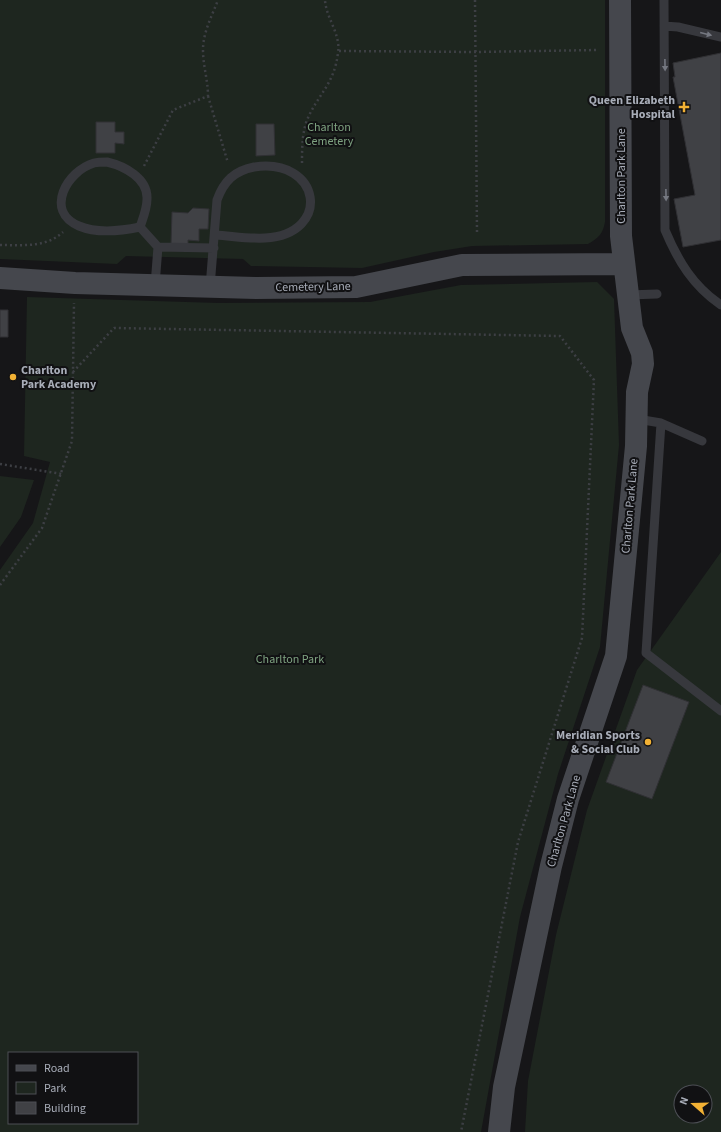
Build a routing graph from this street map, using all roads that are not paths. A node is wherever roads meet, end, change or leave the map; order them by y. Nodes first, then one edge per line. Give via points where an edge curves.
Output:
1 (620, 0) edge
2 (664, 0) edge
3 (664, 26) junction
4 (721, 37) edge
5 (140, 227) junction
6 (216, 235) junction
7 (158, 247) junction
8 (214, 248) junction
9 (624, 264) junction
10 (0, 278) edge
11 (156, 285) junction
12 (210, 287) junction
13 (657, 294) dead end
14 (628, 295) junction
15 (721, 305) edge
16 (637, 420) junction
17 (661, 422) junction
18 (702, 441) dead end
19 (721, 711) edge
20 (499, 1132) edge

1 - 9 street, Charlton Park Lane via 621,236
2 - 3 lane
3 -> 4 lane
3 -> 15 lane via 665,230 674,251 692,280
5 - 5 lane via 147,199 146,188 137,178 117,165 107,162 95,163 82,169 66,184 62,193 62,207 64,213 78,226 94,230
5 - 7 lane
6 - 6 lane via 265,238 296,230 306,219 310,208 310,194 302,180 292,172 279,167 266,165 232,175 222,187 218,200
6 - 8 lane
7 - 8 lane
7 - 11 lane
8 - 12 lane
9 - 12 street, Cemetery Lane via 462,266 356,287
9 - 14 street, Charlton Park Lane
10 - 11 street, Cemetery Lane
11 - 12 street, Cemetery Lane
13 - 14 lane
14 - 16 street, Charlton Park Lane via 632,328 642,353 637,392
16 - 17 lane
16 - 20 street, Charlton Park Lane via 616,656 568,799 551,866 504,1087
17 - 18 lane
17 - 19 lane via 646,653

